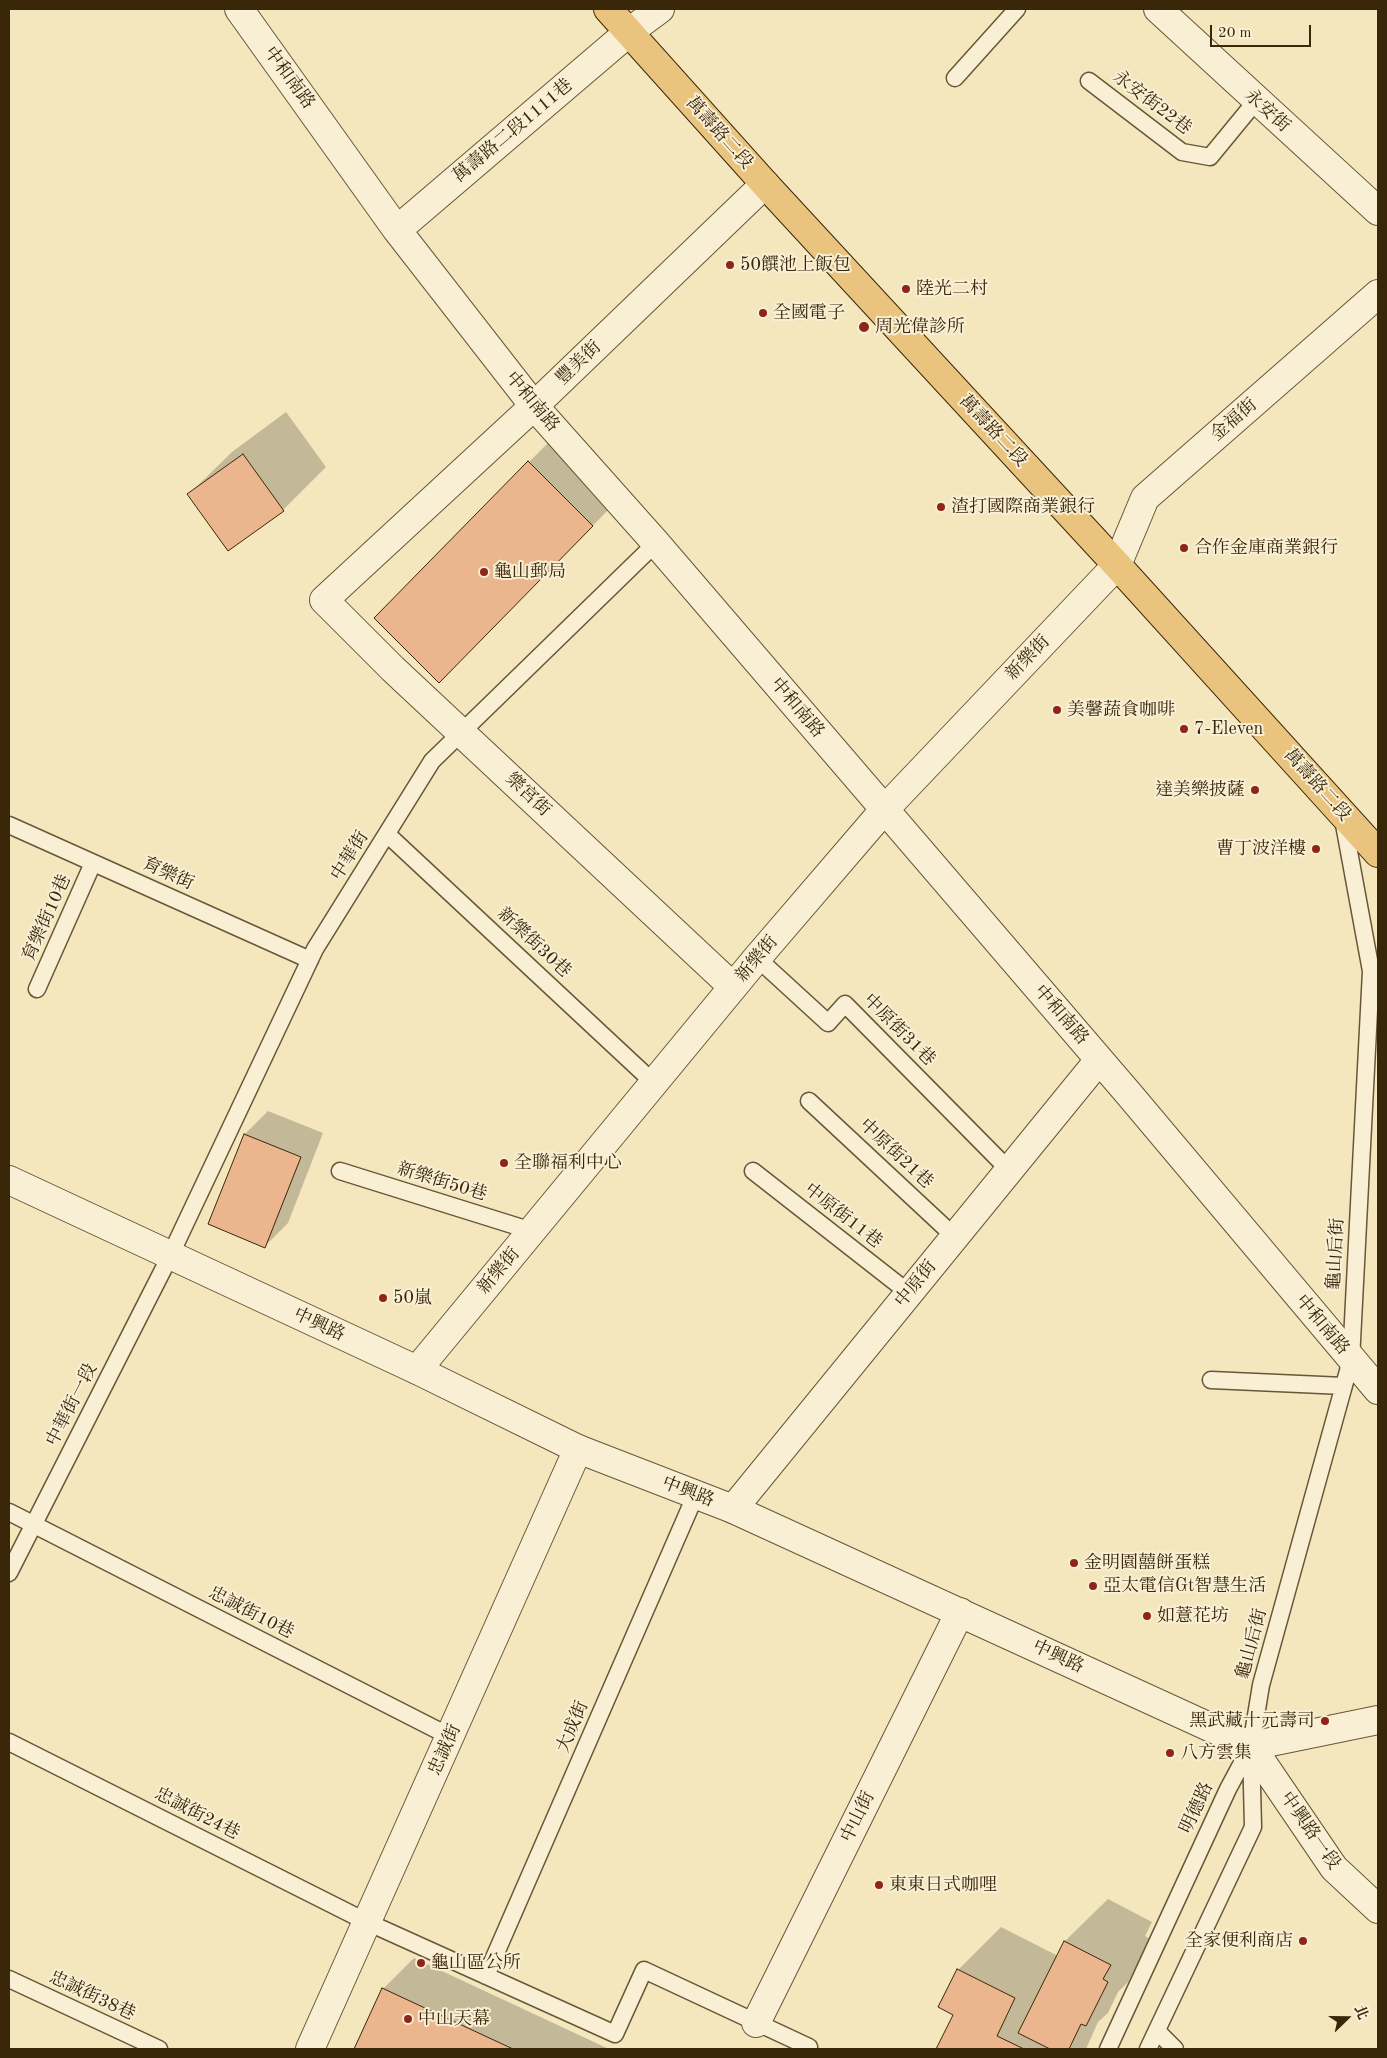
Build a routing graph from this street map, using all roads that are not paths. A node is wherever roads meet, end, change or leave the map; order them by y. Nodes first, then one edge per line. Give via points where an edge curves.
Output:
1 (238, 9) edge
2 (608, 9) edge
3 (660, 9) edge
4 (1017, 9) edge
5 (1158, 9) edge
6 (629, 32) junction
7 (954, 78) dead end
8 (1089, 81) dead end
9 (1256, 101) junction
10 (765, 184) junction
11 (1378, 211) edge
12 (397, 230) junction
13 (1378, 294) edge
14 (534, 406) junction
15 (656, 543) junction
16 (1117, 565) junction
17 (324, 600) joint
18 (462, 733) junction
19 (884, 810) junction
20 (1342, 814) junction
21 (9, 825) edge
22 (387, 834) junction
23 (1378, 853) edge
24 (93, 863) junction
25 (757, 958) junction
26 (310, 960) junction
27 (733, 987) junction
28 (37, 989) dead end
29 (1099, 1060) junction
30 (654, 1083) junction
31 (809, 1101) dead end
32 (1009, 1170) junction
33 (340, 1171) dead end
34 (753, 1171) dead end
35 (9, 1180) edge
36 (532, 1231) junction
37 (955, 1237) junction
38 (170, 1256) junction
39 (909, 1293) junction
40 (1351, 1360) junction
41 (417, 1370) junction
42 (1211, 1380) dead end
43 (1344, 1386) junction
44 (1378, 1390) edge
45 (578, 1449) junction
46 (696, 1494) junction
47 (733, 1509) junction
48 (9, 1512) edge
49 (33, 1525) junction
50 (9, 1573) edge
51 (960, 1612) junction
52 (1378, 1720) edge
53 (451, 1737) junction
54 (9, 1742) edge
55 (1251, 1746) junction
56 (1378, 1909) edge
57 (367, 1922) junction
58 (486, 1976) junction
59 (9, 1979) edge
60 (756, 2022) junction
61 (1157, 2031) junction
62 (809, 2048) dead end
63 (159, 2049) edge
64 (310, 2049) edge
65 (1108, 2049) edge
66 (1148, 2049) edge
67 (1176, 2049) edge

1 - 12 street, 中和南路
2 - 6 main road, 萬壽路二段
3 - 6 street, 萬壽路二段1111巷
4 - 7 lane
5 - 9 street, 永安街
6 - 10 main road, 萬壽路二段
6 - 12 street, 萬壽路二段1111巷
8 - 9 lane, 永安街22巷 via 1182,152 1210,157
9 - 11 street, 永安街
10 - 14 street, 豐美街
10 - 16 main road, 萬壽路二段
12 - 14 street, 中和南路
13 - 16 street, 金福街 via 1145,498
14 - 15 street, 中和南路
14 - 17 street, 豐美街
15 - 18 lane, 中華街
15 - 19 street, 中和南路
16 - 19 street, 新樂街
16 - 20 main road, 萬壽路二段
17 - 18 street, 樂宮街
18 - 22 lane, 中華街 via 432,761
18 - 27 street, 樂宮街
19 - 25 street, 新樂街
19 - 29 street, 中和南路
20 - 23 main road, 萬壽路二段
20 - 40 lane, 龜山后街 via 1372,971
21 - 24 lane, 育樂街
22 - 26 lane, 中華街
22 - 30 lane, 新樂街30巷
24 - 26 lane, 育樂街
24 - 28 lane, 育樂街10巷
25 - 27 street, 新樂街
25 - 32 lane, 中原街31巷 via 828,1023 845,1004
26 - 38 lane, 中華街
27 - 30 street, 新樂街
29 - 32 street, 中原街
29 - 40 street, 中和南路
30 - 36 street, 新樂街
31 - 37 lane, 中原街21巷
32 - 37 street, 中原街
33 - 36 lane, 新樂街50巷
34 - 39 lane, 中原街11巷
35 - 38 street, 中興路
36 - 41 street, 新樂街
37 - 39 street, 中原街
38 - 41 street, 中興路
38 - 49 lane, 中華街一段
39 - 47 street, 中原街
40 - 43 lane, 龜山后街
40 - 44 street, 中和南路
41 - 45 street, 中興路
42 - 43 lane
43 - 55 lane, 龜山后街 via 1261,1685
45 - 46 street, 中興路
45 - 53 street, 忠誠街
46 - 47 street, 中興路
46 - 58 lane, 大成街
47 - 51 street, 中興路
48 - 49 lane, 忠誠街10巷
49 - 50 lane, 中華街一段
49 - 53 lane, 忠誠街10巷
51 - 55 street, 中興路
51 - 60 street, 中山街
52 - 55 street
53 - 57 street, 忠誠街
54 - 57 lane, 忠誠街24巷
55 - 56 street, 中興路一段 via 1334,1868
55 - 61 lane via 1253,1827
55 - 65 lane, 明德路
57 - 58 lane, 忠誠街24巷
57 - 64 street, 忠誠街
58 - 60 lane, 忠誠街24巷 via 615,2034 644,1970
59 - 63 lane, 忠誠街38巷
60 - 62 lane
61 - 66 lane
61 - 67 lane

